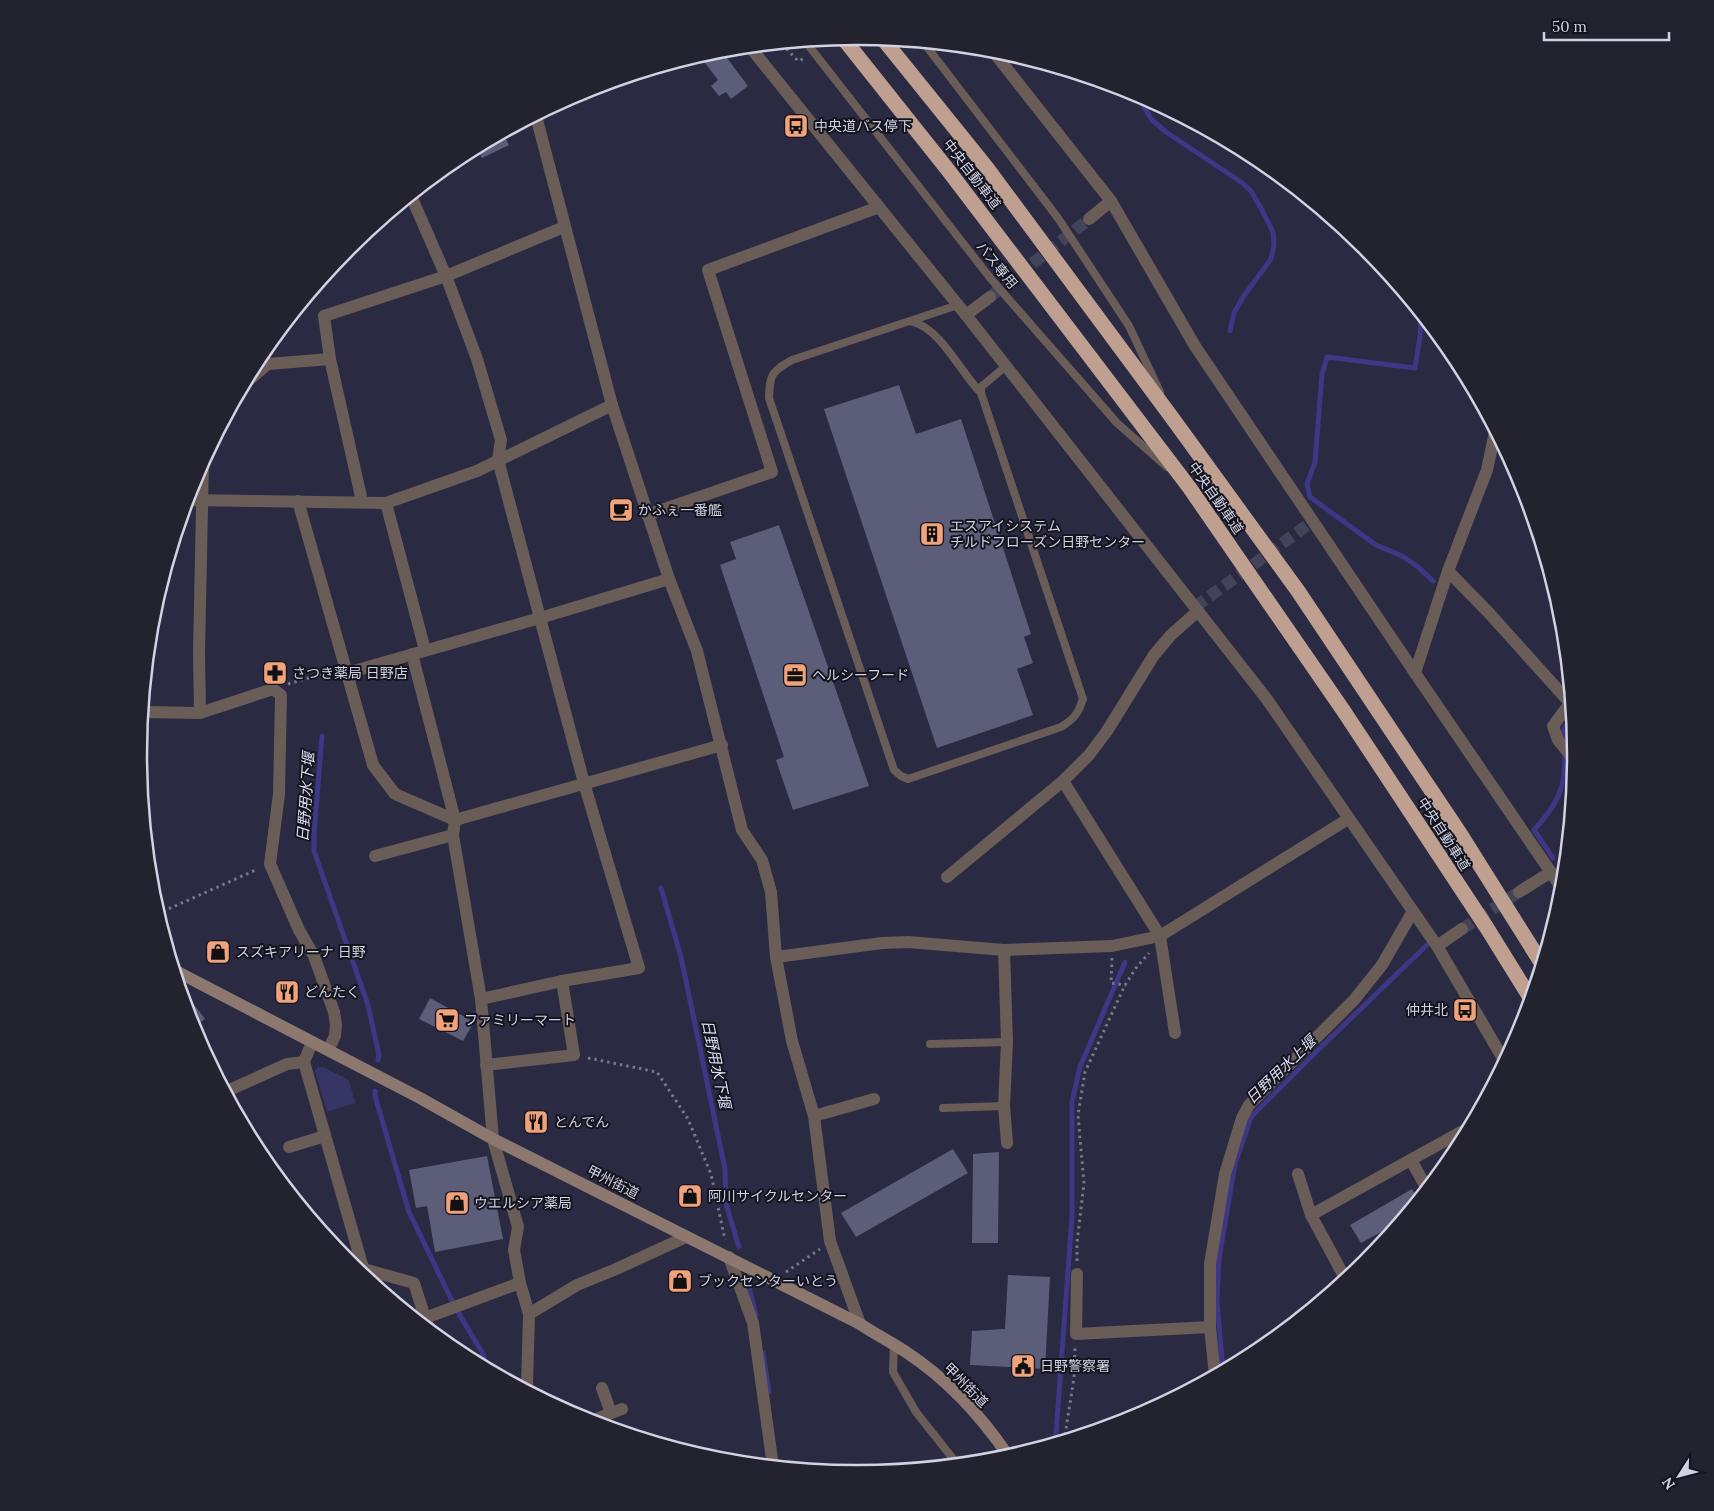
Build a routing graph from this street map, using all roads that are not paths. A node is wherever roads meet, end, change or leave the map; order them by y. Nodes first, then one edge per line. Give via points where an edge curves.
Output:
1 (849, 45) edge
2 (889, 46) edge
3 (810, 47) edge
4 (929, 49) edge
5 (755, 53) edge
6 (1000, 60) edge
7 (537, 121) edge
8 (413, 201) edge
9 (1111, 201) junction
10 (879, 207) junction
11 (1089, 219) tunnel mouth
12 (564, 227) junction
13 (446, 276) junction
14 (990, 297) tunnel mouth
15 (958, 305) junction
16 (966, 315) junction
17 (912, 322) junction
18 (267, 359) edge
19 (330, 359) junction
20 (1006, 366) junction
21 (981, 393) junction
22 (612, 405) junction
23 (1173, 420) junction
24 (1493, 440) edge
25 (498, 460) junction
26 (204, 478) edge
27 (1189, 487) junction
28 (195, 500) edge
29 (203, 500) junction
30 (298, 501) junction
31 (362, 501) junction
32 (386, 503) junction
33 (648, 515) junction
34 (1448, 571) junction
35 (669, 579) junction
36 (1198, 611) junction
37 (540, 618) junction
38 (425, 650) junction
39 (412, 654) junction
40 (346, 670) junction
41 (1415, 673) junction
42 (1565, 697) edge
43 (1566, 708) edge
44 (148, 712) edge
45 (200, 713) junction
46 (722, 746) junction
47 (1568, 752) edge
48 (1063, 781) junction
49 (584, 783) junction
50 (1348, 819) junction
51 (455, 820) junction
52 (453, 835) junction
53 (375, 856) dead end
54 (1551, 872) junction
55 (946, 877) dead end
56 (1556, 880) edge
57 (1519, 892) tunnel mouth
58 (1413, 911) junction
59 (1462, 929) tunnel mouth
60 (1160, 936) junction
61 (1437, 946) junction
62 (1004, 950) junction
63 (776, 957) junction
64 (1538, 957) edge
65 (181, 974) edge
66 (562, 981) junction
67 (1527, 992) edge
68 (481, 999) junction
69 (1175, 1033) dead end
70 (312, 1042) junction
71 (1007, 1042) junction
72 (930, 1044) dead end
73 (328, 1050) junction
74 (1501, 1055) edge
75 (304, 1062) junction
76 (486, 1066) junction
77 (230, 1090) edge
78 (874, 1099) dead end
79 (1004, 1106) junction
80 (943, 1108) dead end
81 (814, 1116) junction
82 (1458, 1134) edge
83 (325, 1136) junction
84 (493, 1139) junction
85 (1007, 1143) dead end
86 (289, 1147) dead end
87 (1411, 1160) junction
88 (1298, 1174) dead end
89 (1424, 1184) edge
90 (1311, 1215) junction
91 (686, 1237) junction
92 (730, 1257) junction
93 (362, 1265) edge
94 (367, 1269) edge
95 (1077, 1274) road end
96 (1343, 1274) edge
97 (520, 1283) junction
98 (529, 1314) junction
99 (426, 1320) edge
100 (429, 1323) edge
101 (860, 1324) junction
102 (1210, 1327) junction
103 (894, 1344) junction
104 (1214, 1370) edge
105 (527, 1384) edge
106 (602, 1388) dead end
107 (600, 1417) edge
108 (1005, 1450) edge
109 (954, 1459) edge
110 (772, 1461) edge

1 - 27 highway, 中央自動車道
2 - 23 highway, 中央自動車道 via 986,168
3 - 27 lane, バス専用 via 991,279 1117,423
4 - 23 lane via 1058,218 1129,326
5 - 10 street
6 - 9 street
7 - 12 street
8 - 13 street
9 - 11 street
9 - 41 street via 1195,346
10 - 15 street
10 - 33 street via 708,270 772,472
12 - 13 street
12 - 22 street
13 - 19 street via 324,316
13 - 25 street via 477,359 501,440
14 - 16 street
15 - 16 street
15 - 17 lane
16 - 20 street
17 - 21 lane via 922,324 938,338
17 - 21 lane via 792,360 775,369 769,398 894,770 908,779 1061,727 1073,720 1082,699
18 - 19 street
19 - 31 street
20 - 21 lane via 981,386
20 - 36 street
22 - 25 street
22 - 33 street
23 - 64 highway, 中央自動車道 via 1298,591 1461,835
24 - 34 street via 1487,470
25 - 32 street via 477,471
25 - 37 street
26 - 29 street
27 - 67 highway, 中央自動車道 via 1343,710
28 - 29 street
29 - 30 street
29 - 45 street
30 - 31 street
30 - 40 street
31 - 32 street
32 - 38 street
33 - 35 street
34 - 41 street
34 - 42 street
35 - 37 street
35 - 46 street via 696,651
36 - 48 street via 1171,634 1154,655 1107,731
36 - 50 street via 1266,698
37 - 38 street
37 - 49 street
38 - 39 street
39 - 40 street
39 - 51 street
40 - 51 street via 373,765 394,794
41 - 54 street
43 - 47 street via 1553,726
44 - 45 street
45 - 73 street via 273,689 281,695 279,794 270,864 314,956 334,1012 335,1036
46 - 49 street
46 - 63 street via 742,830 762,860 771,892
48 - 55 street
48 - 60 street
49 - 51 street
49 - 66 street via 639,968
50 - 58 street
50 - 60 street
51 - 52 street
52 - 53 street
52 - 68 street
54 - 56 street
54 - 57 street
58 - 61 street
58 - 102 street via 1382,965 1354,1000 1249,1105 1242,1118 1215,1230 1210,1264
59 - 61 street
60 - 62 street via 1112,946
60 - 69 street
61 - 74 street
62 - 63 street via 899,942
62 - 71 street
63 - 81 street via 792,1041
65 - 70 main road, 甲州街道
66 - 68 street
66 - 76 street via 574,1055
68 - 76 street
70 - 73 main road, 甲州街道
70 - 75 street
71 - 72 lane
71 - 79 street
73 - 84 main road, 甲州街道
75 - 77 street via 287,1064
75 - 83 street
76 - 84 street
78 - 81 street
79 - 80 lane
79 - 85 street
81 - 101 street via 830,1241
82 - 87 street
83 - 86 street
83 - 93 street
84 - 91 main road, 甲州街道
84 - 97 street via 518,1227 514,1250
87 - 89 street
87 - 90 street
88 - 90 street
90 - 96 street
91 - 92 main road, 甲州街道
91 - 98 street via 577,1285
92 - 101 main road, 甲州街道
92 - 110 street via 753,1323
94 - 99 street via 414,1283
95 - 102 street via 1076,1334
97 - 98 street
97 - 100 street via 449,1309
98 - 105 street
101 - 103 main road, 甲州街道
102 - 104 street
103 - 108 main road, 甲州街道 via 936,1374 966,1403
103 - 109 lane via 893,1372 916,1412
106 - 107 street via 616,1411

